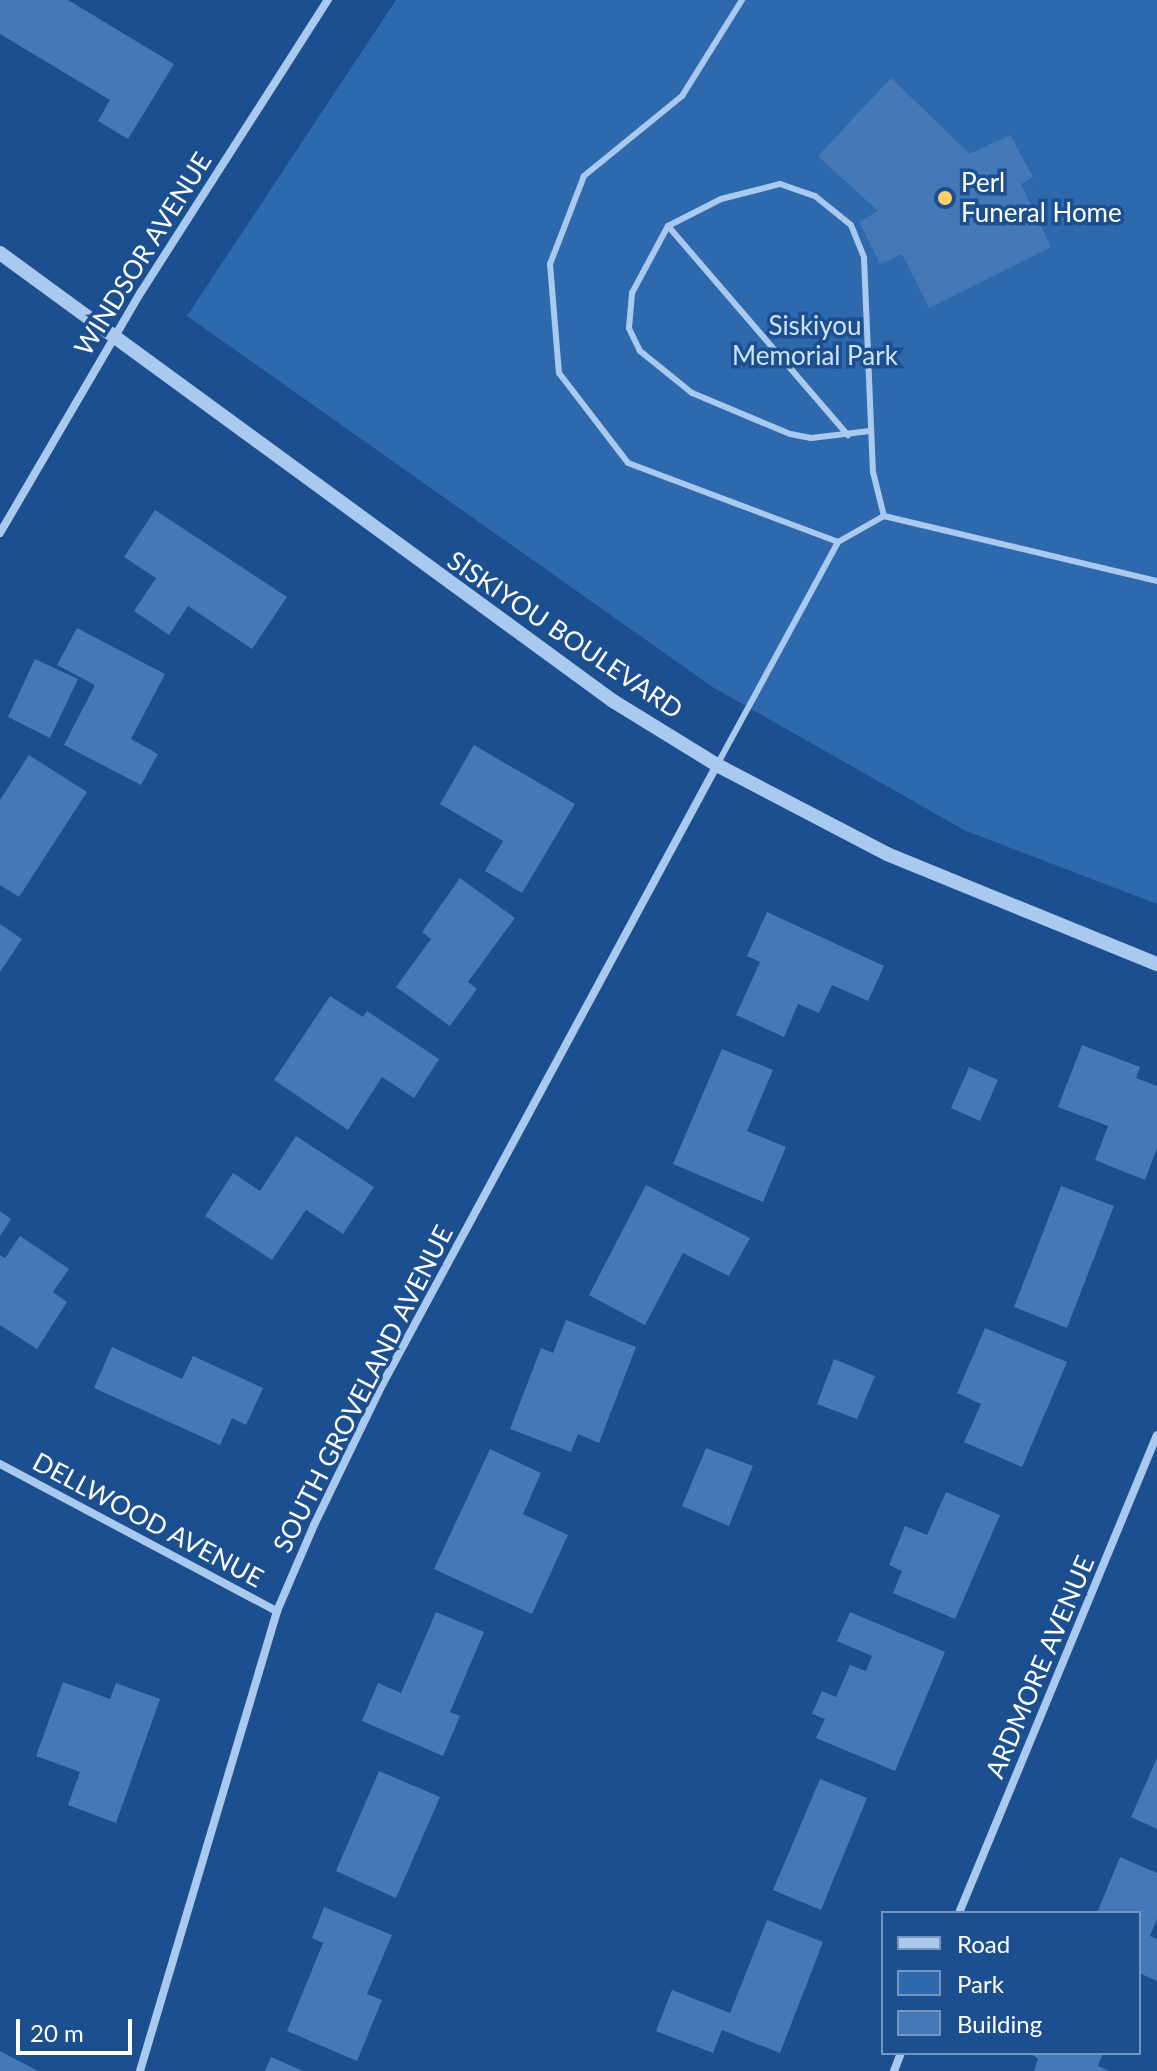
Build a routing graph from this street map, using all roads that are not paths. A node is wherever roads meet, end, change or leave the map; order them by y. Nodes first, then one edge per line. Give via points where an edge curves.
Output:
1 (328, 0) edge
2 (742, 0) edge
3 (668, 226) junction
4 (0, 253) edge
5 (113, 337) junction
6 (870, 431) junction
7 (848, 435) junction
8 (884, 516) junction
9 (0, 533) edge
10 (838, 542) junction
11 (1157, 581) edge
12 (717, 765) junction
13 (1157, 964) edge
14 (1157, 1435) edge
15 (0, 1464) edge
16 (277, 1611) junction
17 (960, 1911) edge
18 (140, 2071) edge

1 - 5 street, WINDSOR AVENUE
2 - 10 lane via 682,96 584,176 550,264 559,373 628,463
3 - 6 lane via 721,199 780,184 815,196 851,225 864,258
3 - 7 lane
3 - 7 lane via 632,293 629,328 640,351 692,393 728,411 811,438
4 - 5 street, SISKIYOU BOULEVARD
5 - 9 street, WINDSOR AVENUE
5 - 12 street, SISKIYOU BOULEVARD via 525,642
6 - 7 lane
6 - 8 lane
8 - 10 lane
8 - 11 lane
10 - 12 lane
12 - 13 street, SISKIYOU BOULEVARD via 887,854
12 - 16 street, SOUTH GROVELAND AVENUE via 383,1383
14 - 17 street, ARDMORE AVENUE
15 - 16 street, DELLWOOD AVENUE
16 - 18 street, SOUTH GROVELAND AVENUE

